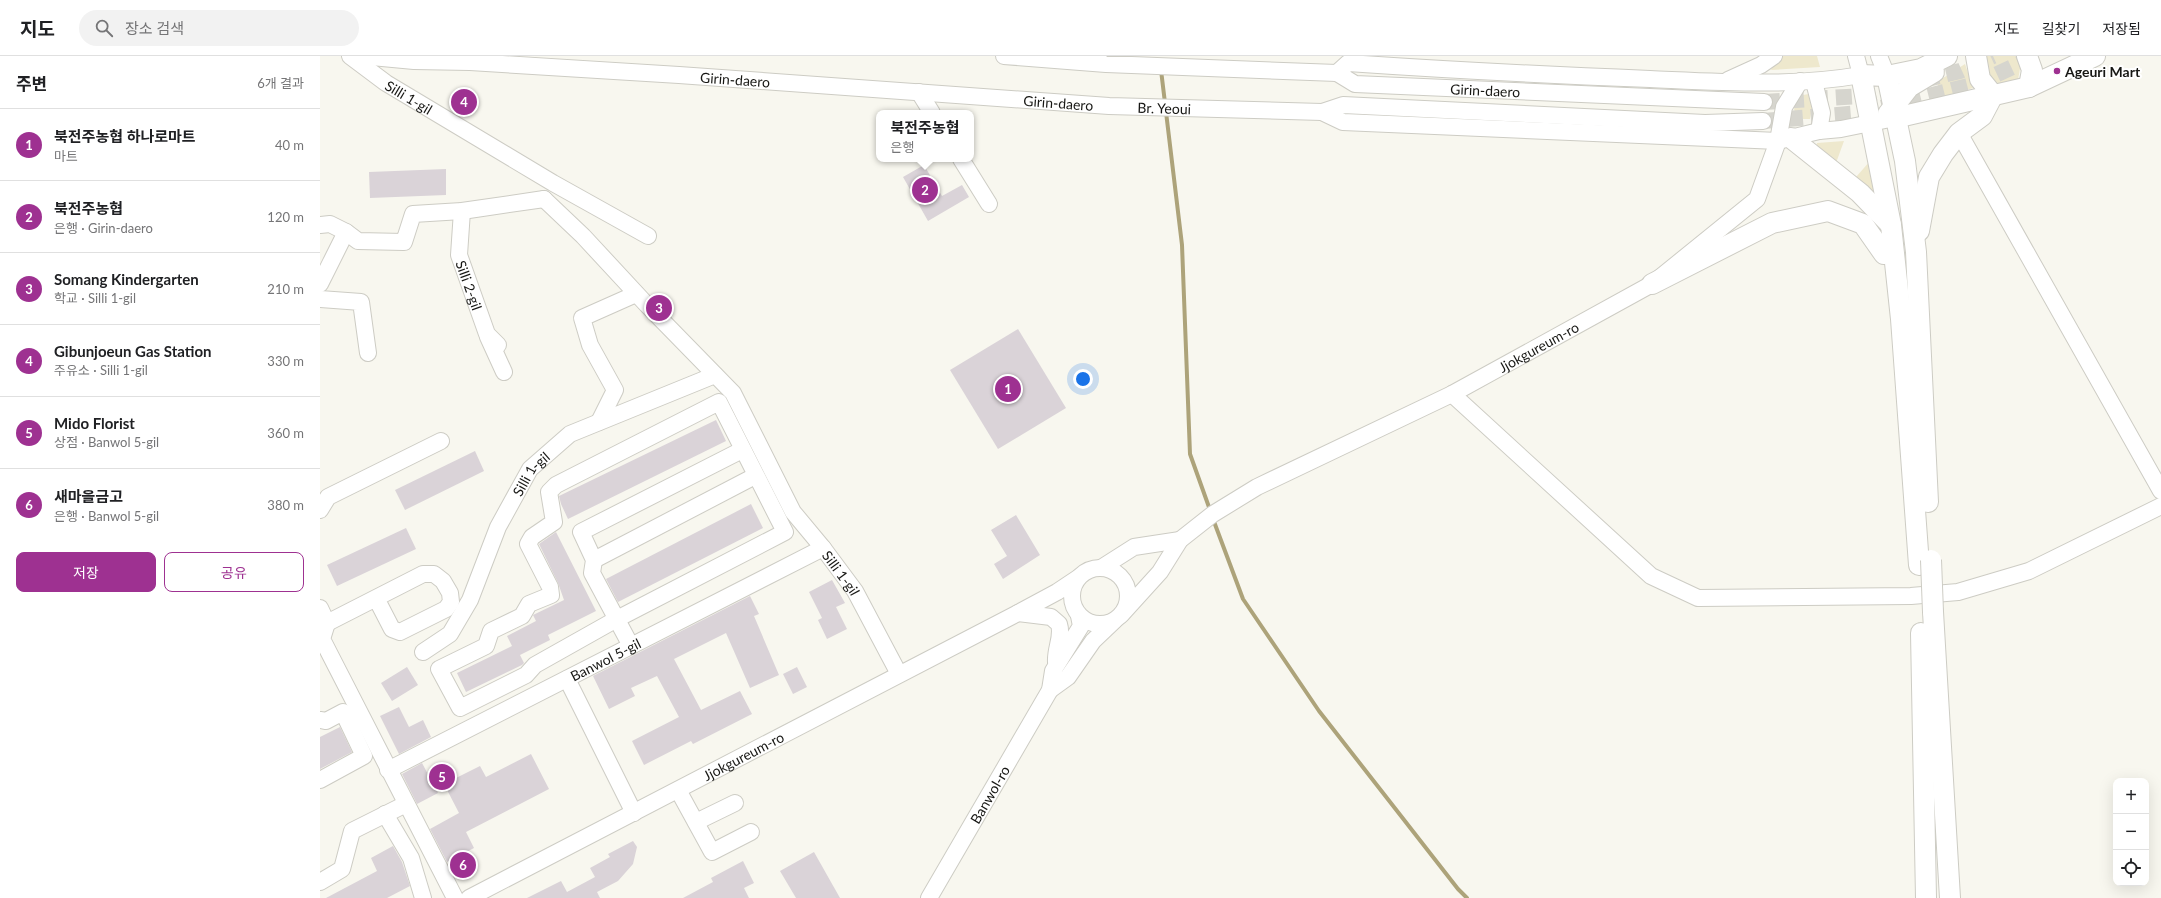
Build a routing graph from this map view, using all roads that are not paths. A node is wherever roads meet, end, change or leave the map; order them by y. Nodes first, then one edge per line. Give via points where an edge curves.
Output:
1 (350, 56) edge
2 (361, 56) edge
3 (1004, 56) edge
4 (1774, 56) edge
5 (1879, 56) edge
6 (1976, 56) edge
7 (2027, 56) edge
8 (2095, 56) edge
9 (1943, 58) edge
10 (1859, 65) edge
11 (1337, 73) junction
12 (1887, 76) junction
13 (1807, 81) junction
14 (1724, 82) junction
15 (2029, 87) junction
16 (919, 92) junction
17 (1993, 95) junction
18 (1764, 102) tunnel mouth
19 (1109, 106) joint
20 (1219, 109) joint
21 (930, 110) edge
22 (1322, 112) junction
23 (1763, 121) tunnel mouth
24 (1884, 122) junction
25 (1819, 131) junction
26 (1959, 133) junction
27 (1785, 139) junction
28 (963, 162) edge
29 (554, 183) junction
30 (544, 199) junction
31 (989, 204) dead end
32 (462, 211) junction
33 (320, 225) edge
34 (1891, 225) junction
35 (346, 232) junction
36 (648, 236) dead end
37 (1916, 252) junction
38 (1893, 253) junction
39 (320, 284) edge
40 (1652, 284) junction
41 (636, 294) junction
42 (320, 299) edge
43 (368, 353) dead end
44 (504, 372) dead end
45 (715, 375) junction
46 (1452, 394) junction
47 (600, 422) junction
48 (440, 441) dead end
49 (742, 450) junction
50 (755, 476) junction
51 (2161, 491) edge
52 (2161, 506) edge
53 (320, 510) edge
54 (1180, 540) junction
55 (823, 548) junction
56 (594, 560) junction
57 (1925, 562) junction
58 (1101, 568) junction
59 (1078, 578) junction
60 (376, 598) dead end
61 (1077, 613) junction
62 (1927, 613) junction
63 (1018, 614) junction
64 (323, 615) edge
65 (1117, 618) junction
66 (615, 620) junction
67 (631, 646) junction
68 (423, 652) dead end
69 (1056, 666) junction
70 (899, 674) junction
71 (567, 679) junction
72 (1050, 690) junction
73 (320, 720) edge
74 (388, 770) junction
75 (320, 780) edge
76 (678, 790) junction
77 (735, 803) dead end
78 (406, 804) junction
79 (634, 813) junction
80 (385, 814) junction
81 (696, 822) junction
82 (751, 832) dead end
83 (320, 882) edge
84 (423, 898) edge
85 (455, 898) edge
86 (469, 898) edge
87 (929, 898) edge
88 (1926, 898) edge
89 (1950, 898) edge

1 - 29 street, Silli 1-gil via 386,83
2 - 16 street, Girin-daero
3 - 11 street, Girin-daero via 1106,64
4 - 14 street
5 - 12 street
6 - 17 main road via 1980,78
7 - 15 main road via 2032,70
8 - 15 main road
9 - 12 main road via 1921,69
9 - 24 main road via 1941,68 1909,87
10 - 12 main road
10 - 13 street
10 - 24 main road
11 - 14 street via 1348,63 1516,74
11 - 18 street, Girin-daero via 1355,84
12 - 24 main road
13 - 14 street
13 - 25 street via 1822,113
13 - 27 street, Jjokgureum-ro via 1784,107
15 - 17 main road
16 - 19 street, Girin-daero
16 - 21 street
17 - 24 main road
17 - 26 main road via 1982,116
19 - 20 street, Br. Yeoui
20 - 22 street, Girin-daero
22 - 23 street, Girin-daero via 1343,105 1705,124
22 - 27 street via 1344,122
24 - 25 street
24 - 34 main road
24 - 37 main road via 1905,161
25 - 27 street
26 - 37 main road via 1929,177
26 - 51 street
27 - 34 main road via 1860,193
27 - 40 street, Jjokgureum-ro via 1757,199
28 - 31 street
29 - 30 street
29 - 36 street, Silli 1-gil
30 - 32 street
30 - 41 street, Silli 1-gil via 583,236
32 - 35 street via 413,214 404,242 358,241
32 - 44 street, Silli 2-gil via 459,255
33 - 35 street via 330,224
34 - 38 main road
35 - 39 street
37 - 57 main road
38 - 40 main road via 1884,254 1863,224 1828,211 1772,223
38 - 57 main road
40 - 46 street, Jjokgureum-ro
41 - 45 street, Silli 1-gil
41 - 47 street via 582,318 590,345 615,390
42 - 43 street via 361,302
45 - 47 street, Silli 1-gil
45 - 55 street, Silli 1-gil via 733,393 792,512
46 - 52 street via 1651,576 1698,598 1912,596 1958,592 2029,571
46 - 54 street, Jjokgureum-ro via 1248,493 1213,514
47 - 68 street, Silli 1-gil via 570,434 530,469 498,527 470,600 450,634
48 - 53 street via 328,497
49 - 50 street
49 - 56 street via 581,532
49 - 66 street via 719,402 556,485 549,492 554,522 532,537 528,544 550,587 551,595 529,604 522,616 491,631 486,646 439,669 460,708 526,675 535,665
50 - 56 street
50 - 66 street via 785,532
54 - 58 street via 1134,547
54 - 65 street via 1160,572
55 - 67 street, Banwol 5-gil
55 - 70 street, Silli 1-gil via 855,591
56 - 66 street via 592,573
57 - 62 main road
58 - 59 street via 1092,569
58 - 65 street via 1117,574 1127,588 1127,602
59 - 61 street via 1071,593
59 - 63 street
60 - 64 street
61 - 63 street via 1061,604
61 - 65 street via 1087,622 1096,624
61 - 69 street via 1081,626
62 - 88 main road
62 - 89 main road
63 - 69 street via 1051,617 1059,624 1061,634 1055,655
63 - 70 street, Jjokgureum-ro
64 - 74 street via 322,639
65 - 72 street via 1093,641 1068,677
66 - 67 street
67 - 71 street, Banwol 5-gil
69 - 72 street
70 - 76 street, Jjokgureum-ro
71 - 74 street, Banwol 5-gil
71 - 79 street
72 - 87 street, Banwol-ro
73 - 75 street via 326,721 343,712 364,756
74 - 78 street
76 - 79 street, Jjokgureum-ro
76 - 81 street
77 - 81 street
78 - 80 street
78 - 85 street
79 - 86 street, Jjokgureum-ro
80 - 83 street via 352,831 342,869
80 - 84 street via 411,858
81 - 82 street via 712,852

